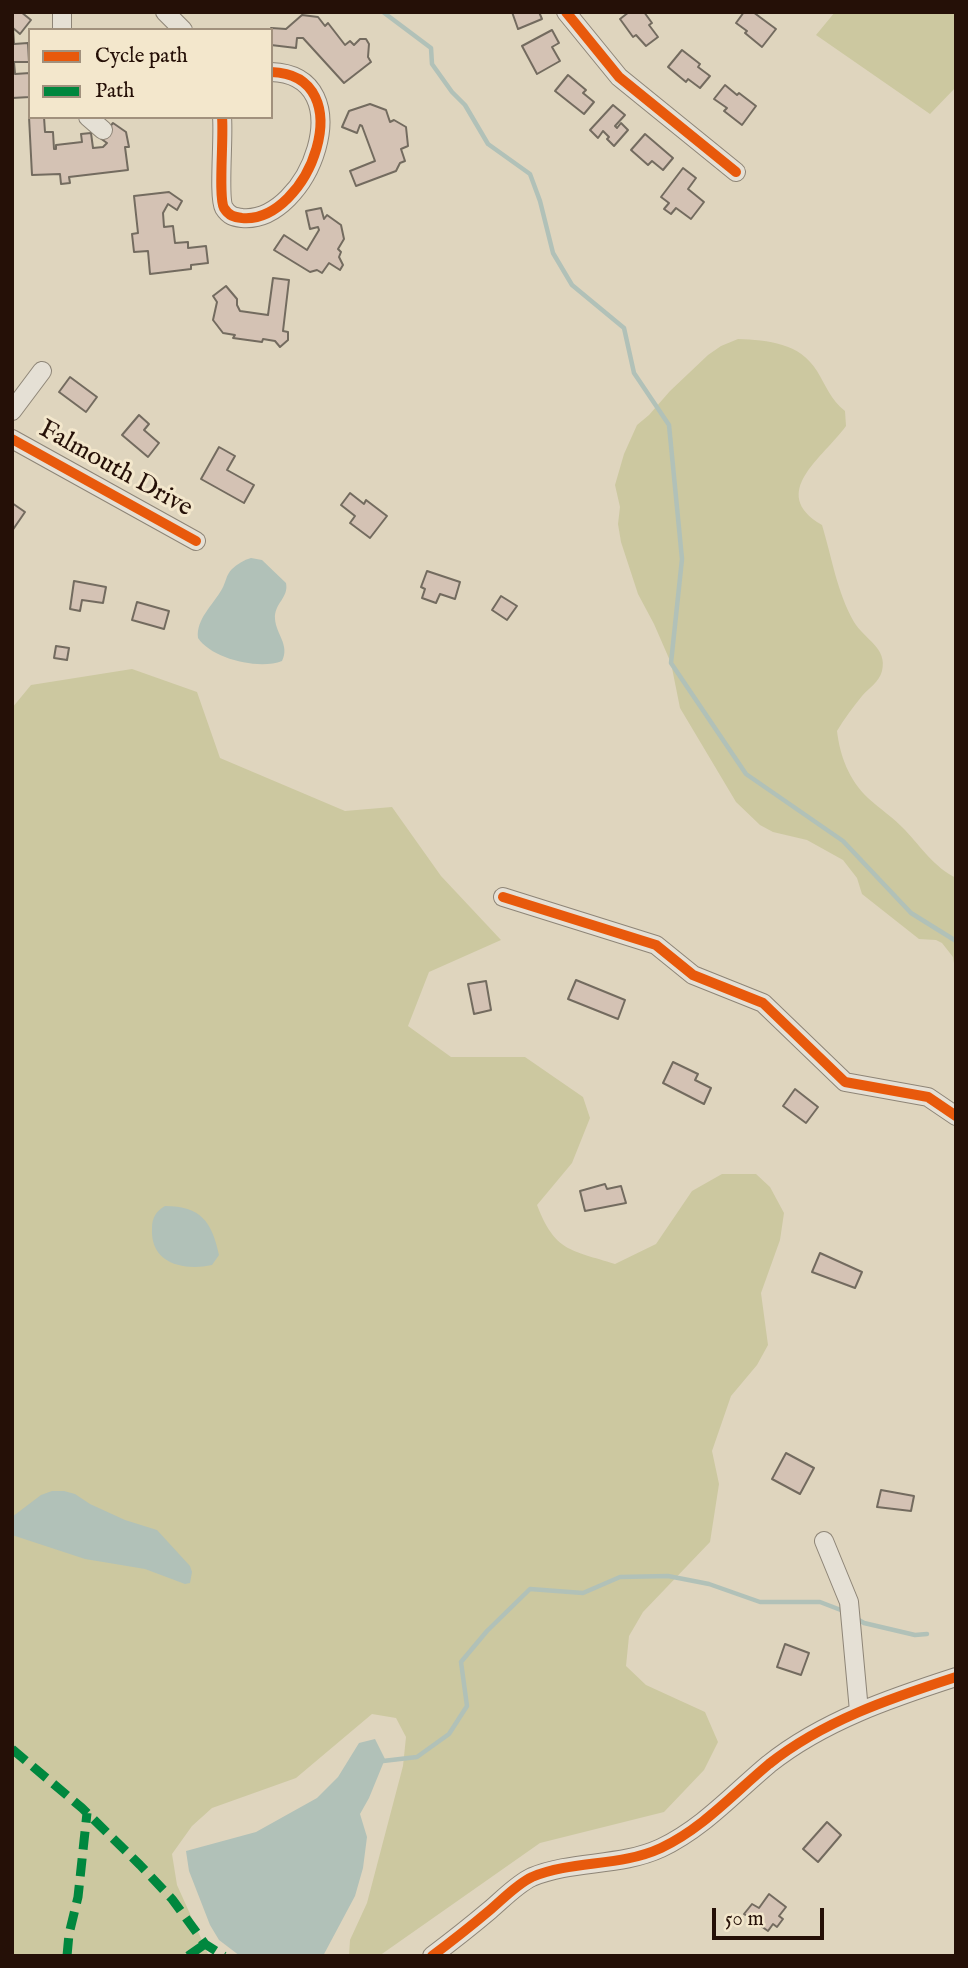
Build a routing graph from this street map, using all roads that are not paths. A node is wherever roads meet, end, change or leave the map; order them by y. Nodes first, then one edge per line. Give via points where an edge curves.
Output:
1 (165, 12) edge
2 (566, 12) edge
3 (181, 28) edge
4 (273, 72) edge
5 (90, 119) edge
6 (222, 119) edge
7 (103, 130) dead end
8 (736, 172) dead end
9 (42, 371) dead end
10 (12, 411) edge
11 (12, 439) edge
12 (197, 541) dead end
13 (503, 897) dead end
14 (956, 1116) edge
15 (824, 1541) dead end
16 (956, 1677) edge
17 (859, 1711) junction
18 (432, 1956) edge

1 - 3 street
2 - 8 street via 620,77
4 - 6 street via 286,72 306,84 319,102 321,130 303,180 281,204 255,219 233,217 221,199
5 - 7 street
9 - 10 street
11 - 12 street, Falmouth Drive
13 - 14 street via 656,945 693,975 763,1003 845,1082 928,1097
15 - 17 street via 849,1602
16 - 17 street
17 - 18 street via 770,1764 732,1800 661,1848 530,1878

